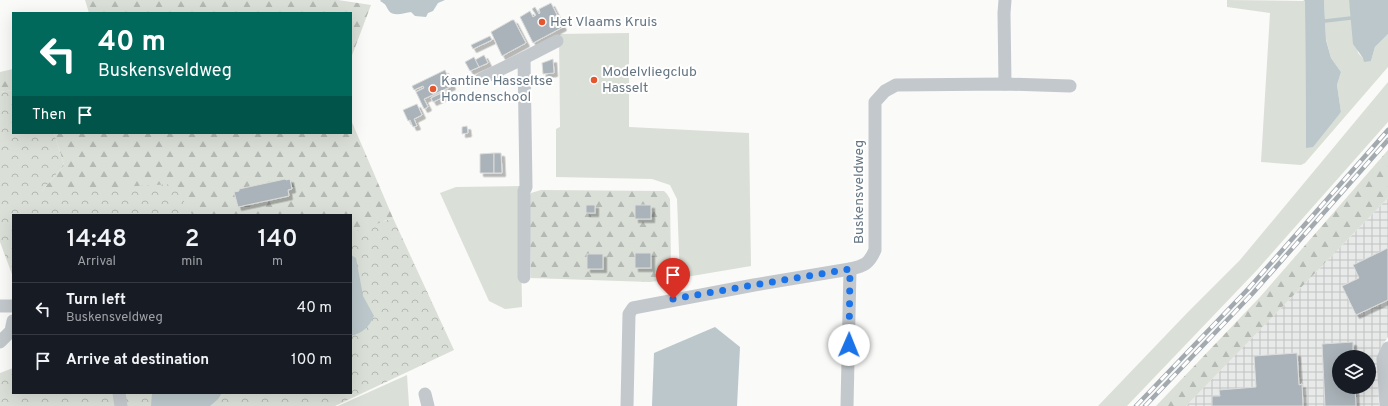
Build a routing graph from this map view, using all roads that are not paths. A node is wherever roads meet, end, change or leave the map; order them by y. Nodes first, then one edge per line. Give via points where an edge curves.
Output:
1 (1005, 0) edge
2 (557, 41) dead end
3 (524, 58) junction
4 (481, 79) dead end
5 (1005, 84) junction
6 (1070, 86) dead end
7 (850, 269) junction
8 (524, 277) dead end
9 (0, 306) edge
10 (12, 306) edge
11 (12, 326) edge
12 (0, 342) edge
13 (1388, 348) edge
14 (119, 394) edge
15 (122, 406) edge
16 (627, 406) edge
17 (847, 406) edge
18 (1386, 406) edge

1 - 5 street
2 - 3 street
3 - 4 street
3 - 8 street
5 - 6 street, Buskensveldweg
5 - 7 street, Buskensveldweg via 896,85 885,91 875,102 875,250 872,258 863,266
7 - 16 street, Buskensveldweg via 633,308 628,314
7 - 17 street
9 - 10 street
11 - 12 street via 11,331
13 - 18 street via 1383,359
14 - 15 street

